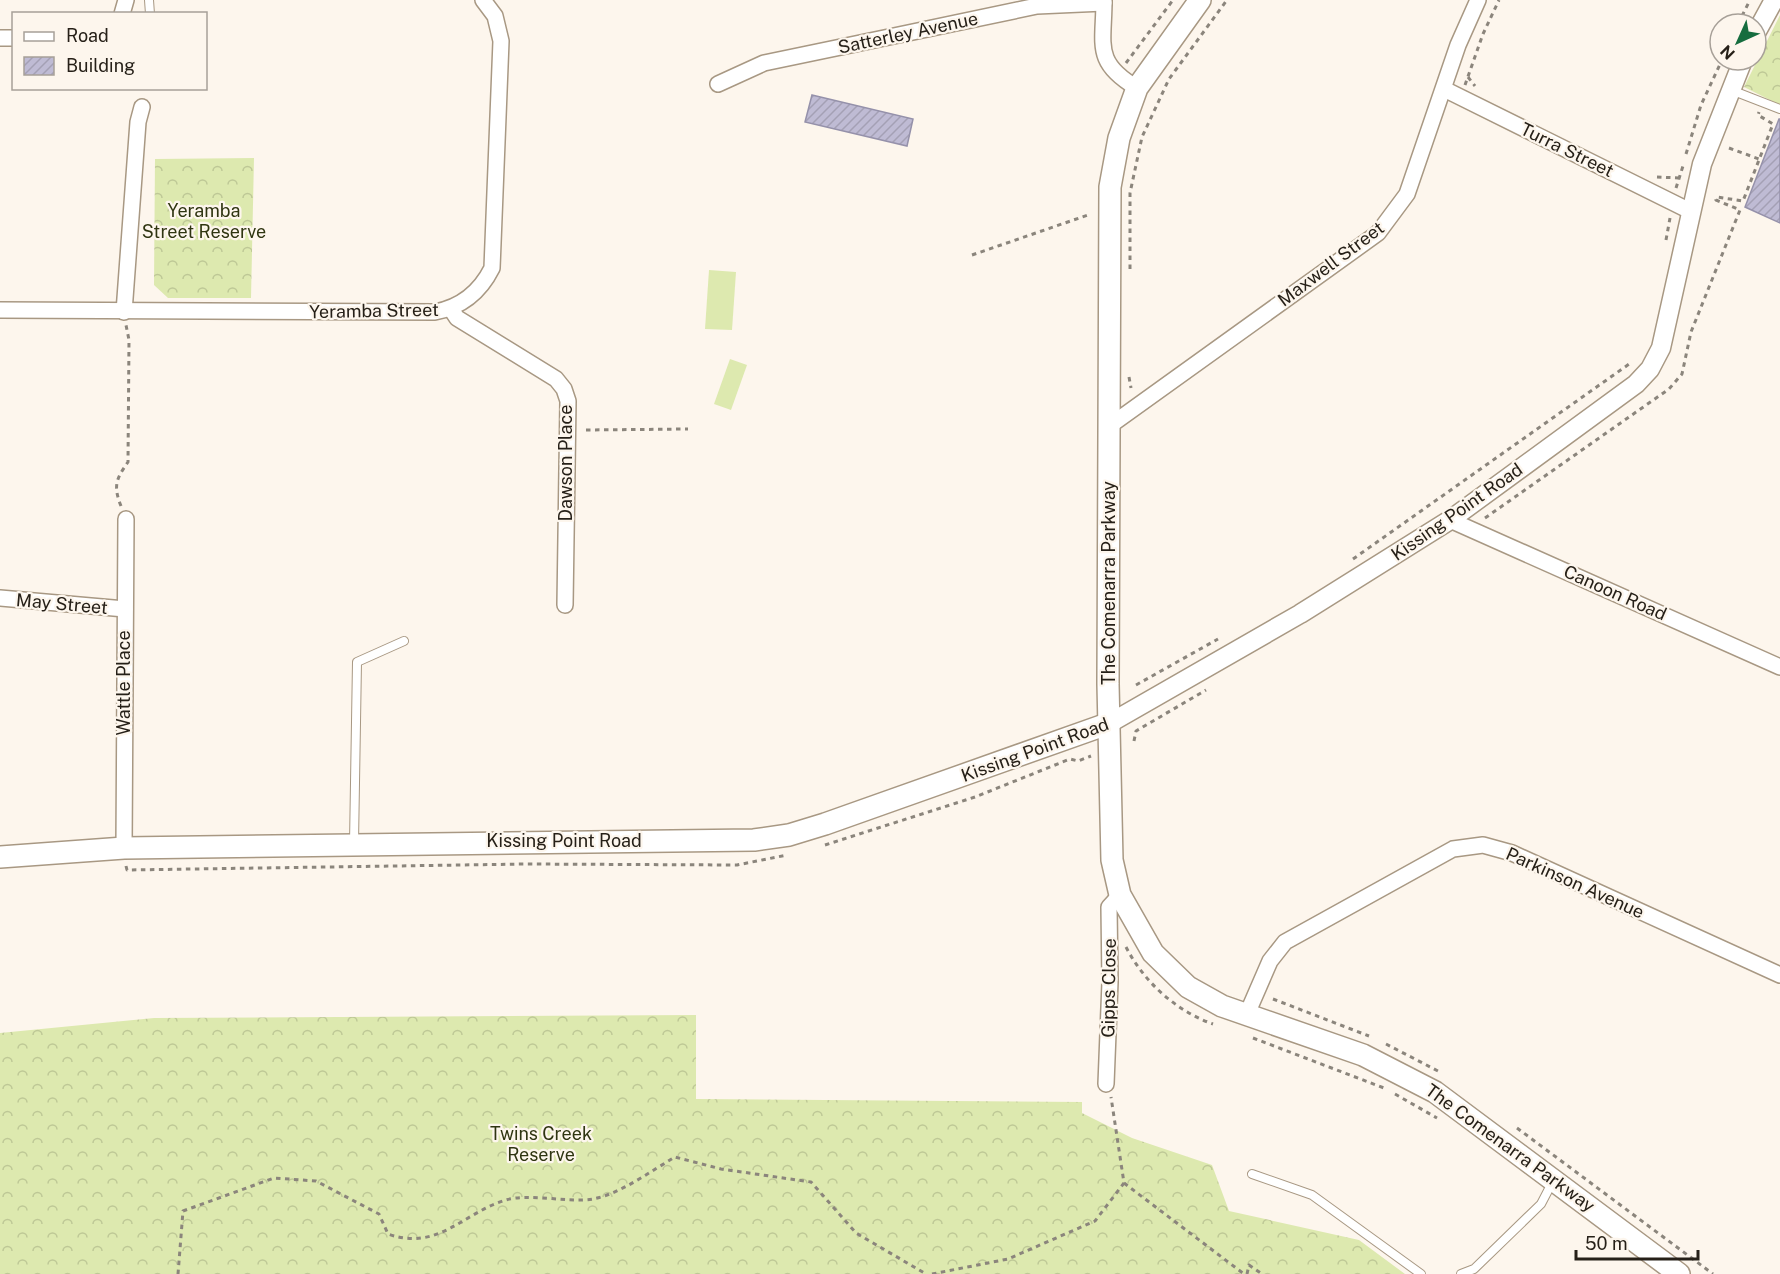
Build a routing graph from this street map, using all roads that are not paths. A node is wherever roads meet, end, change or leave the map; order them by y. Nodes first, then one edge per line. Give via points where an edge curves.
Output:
1 (483, 0) edge
2 (1200, 0) edge
3 (1478, 0) edge
4 (1104, 1) edge
5 (1737, 72) edge
6 (718, 84) dead end
7 (1137, 88) junction
8 (1444, 89) junction
9 (1729, 89) junction
10 (146, 103) dead end
11 (1780, 109) edge
12 (1690, 211) junction
13 (451, 309) junction
14 (0, 310) edge
15 (124, 312) junction
16 (1108, 427) junction
17 (126, 519) road end
18 (1450, 520) junction
19 (0, 598) edge
20 (565, 605) dead end
21 (125, 609) junction
22 (404, 641) dead end
23 (1780, 667) edge
24 (1110, 723) junction
25 (354, 845) junction
26 (124, 848) junction
27 (0, 857) edge
28 (1120, 895) junction
29 (1780, 975) edge
30 (1246, 1014) junction
31 (1106, 1084) road end
32 (1252, 1174) dead end
33 (1554, 1179) junction
34 (1421, 1274) edge
35 (1461, 1274) edge
36 (1679, 1274) edge

1 - 13 street, Yeramba Street via 495,16 501,41 492,268 471,297
2 - 7 main road, The Comenarra Parkway
3 - 8 street, Maxwell Street
4 - 6 street, Satterley Avenue via 1037,6 764,63
4 - 7 street via 1105,60 1116,76
5 - 9 street, Kissing Point Road
7 - 16 main road, The Comenarra Parkway via 1119,138 1110,187
8 - 12 street, Turra Street
8 - 16 street, Maxwell Street via 1407,194 1378,234
9 - 11 lane
9 - 12 street, Kissing Point Road
10 - 15 street via 138,123
12 - 18 street, Kissing Point Road via 1668,322 1650,369 1636,384
13 - 15 street, Yeramba Street
13 - 20 street, Dawson Place via 457,318 555,379 564,389 568,401
14 - 15 street, Yeramba Street
16 - 24 main road, The Comenarra Parkway
17 - 21 street, Wattle Place
18 - 23 street, Canoon Road
18 - 24 street, Kissing Point Road via 1300,614
19 - 21 street, May Street
21 - 26 street, Wattle Place
22 - 25 lane via 357,662
24 - 25 main road, Kissing Point Road via 789,835 681,842 534,840
24 - 28 main road, The Comenarra Parkway via 1112,860
25 - 26 main road, Kissing Point Road
26 - 27 main road, Kissing Point Road
28 - 30 main road, The Comenarra Parkway via 1139,933 1164,966 1201,996
28 - 31 street, Gipps Close via 1109,907
29 - 30 street, Parkinson Avenue via 1512,853 1469,845 1437,857 1285,942 1270,962
30 - 33 main road, The Comenarra Parkway via 1363,1055 1413,1079
32 - 34 lane via 1312,1195
33 - 35 lane via 1540,1204 1474,1269
33 - 36 main road, The Comenarra Parkway

